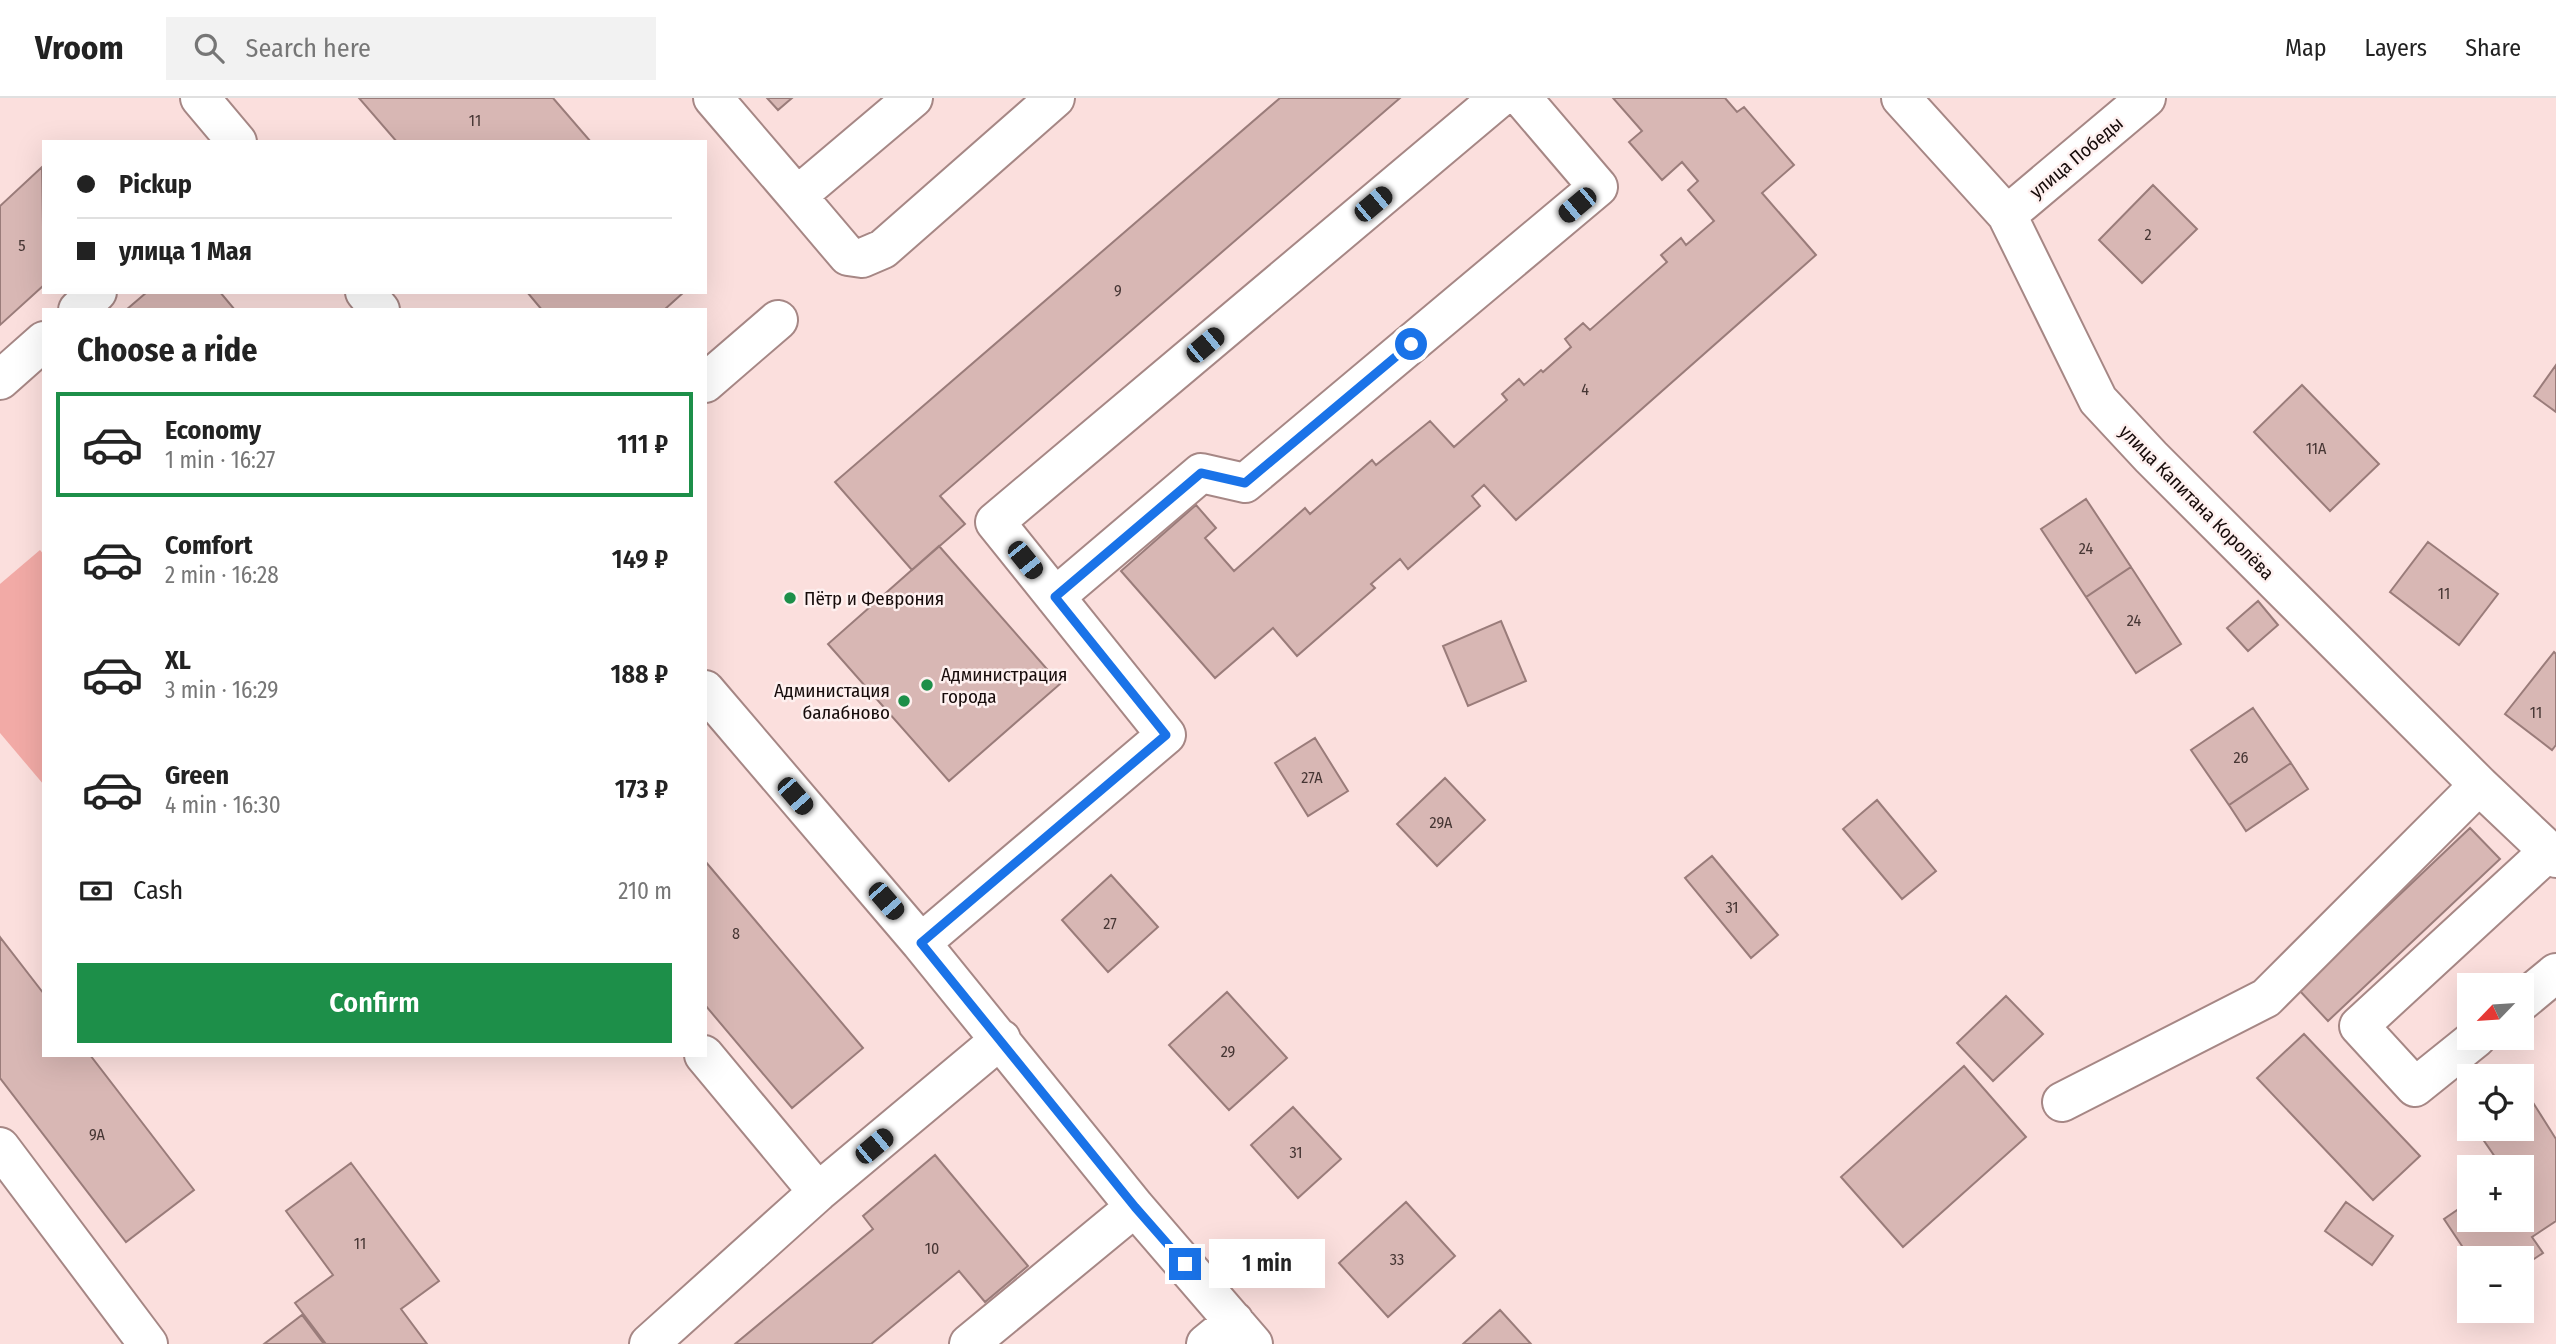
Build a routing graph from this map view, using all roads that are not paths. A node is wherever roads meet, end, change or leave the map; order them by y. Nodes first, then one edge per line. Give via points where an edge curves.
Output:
1 (200, 98) edge
2 (713, 98) edge
3 (913, 98) edge
4 (1055, 98) edge
5 (1499, 98) edge
6 (1522, 98) edge
7 (1901, 98) edge
8 (2146, 98) edge
9 (235, 140) edge
10 (797, 196) junction
11 (2007, 215) junction
12 (367, 294) edge
13 (378, 308) edge
14 (778, 320) dead end
15 (42, 343) edge
16 (0, 380) edge
17 (707, 381) edge
18 (1055, 597) junction
19 (707, 692) edge
20 (2479, 785) junction
21 (2552, 854) edge
22 (921, 943) junction
23 (2556, 973) edge
24 (2534, 990) edge
25 (1001, 1039) junction
26 (2461, 1050) edge
27 (706, 1057) edge
28 (2062, 1102) dead end
29 (0, 1146) edge
30 (818, 1192) junction
31 (1135, 1207) junction
32 (1231, 1336) edge
33 (148, 1344) edge
34 (649, 1344) edge
35 (969, 1344) edge

1 - 9 street
2 - 10 street
3 - 10 street
4 - 10 street via 883,249 862,258 848,256
5 - 18 street via 995,522
6 - 18 street via 1598,187 1245,483 1201,473
7 - 11 street, улица Капитана Королёва
8 - 11 street, улица Победы
11 - 20 street, улица Капитана Королёва via 2098,400
12 - 13 street
14 - 17 street
15 - 16 street
18 - 22 street via 1166,735
19 - 22 street
20 - 21 street, улица Капитана Королёва
20 - 28 street via 2266,998
21 - 26 street via 2359,1026 2415,1087
22 - 25 street
23 - 24 street
25 - 30 street
25 - 31 street
27 - 30 street
29 - 33 street
30 - 34 street
31 - 32 street
31 - 35 street

